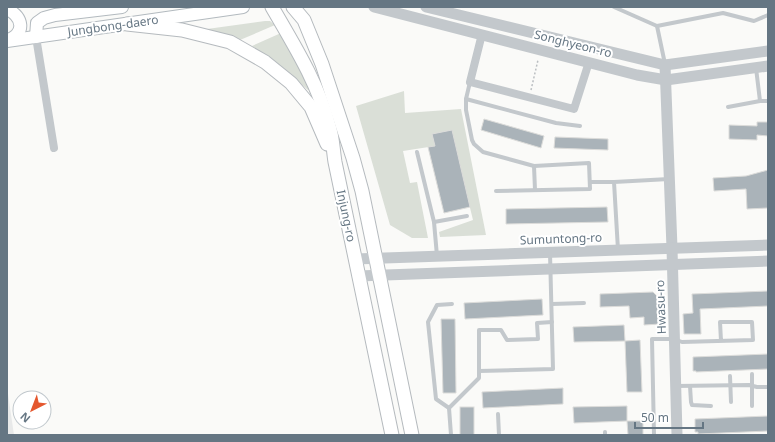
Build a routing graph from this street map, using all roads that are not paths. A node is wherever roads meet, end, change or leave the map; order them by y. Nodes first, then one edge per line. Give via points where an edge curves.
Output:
1 (62, 7) edge
2 (122, 7) edge
3 (243, 7) edge
4 (272, 7) edge
5 (293, 7) edge
6 (374, 7) edge
7 (426, 7) edge
8 (614, 7) edge
9 (7, 9) edge
10 (84, 12) junction
11 (768, 15) edge
12 (127, 24) junction
13 (657, 26) junction
14 (482, 34) junction
15 (36, 37) junction
16 (7, 40) edge
17 (768, 51) edge
18 (589, 62) junction
19 (665, 65) junction
20 (768, 66) edge
21 (756, 67) junction
22 (666, 80) junction
23 (470, 82) junction
24 (466, 99) junction
25 (760, 101) junction
26 (768, 101) edge
27 (728, 107) dead end
28 (580, 126) dead end
29 (54, 148) dead end
30 (417, 152) dead end
31 (335, 162) junction
32 (534, 166) junction
33 (670, 178) junction
34 (590, 182) junction
35 (614, 182) junction
36 (535, 190) junction
37 (496, 191) dead end
38 (467, 216) dead end
39 (434, 222) junction
40 (768, 245) edge
41 (672, 248) junction
42 (618, 250) junction
43 (550, 252) junction
44 (437, 256) junction
45 (376, 258) junction
46 (355, 259) junction
47 (768, 261) edge
48 (673, 264) junction
49 (551, 268) junction
50 (379, 275) junction
51 (358, 276) junction
52 (452, 304) dead end
53 (552, 304) junction
54 (584, 304) dead end
55 (552, 322) junction
56 (674, 338) junction
57 (721, 341) junction
58 (479, 371) junction
59 (752, 374) dead end
60 (730, 376) dead end
61 (730, 384) junction
62 (676, 386) junction
63 (690, 386) junction
64 (752, 386) junction
65 (768, 387) edge
66 (731, 402) dead end
67 (711, 406) dead end
68 (752, 406) dead end
69 (449, 408) junction
70 (498, 414) dead end
71 (392, 435) edge
72 (412, 435) edge
73 (451, 435) edge
74 (499, 435) edge
75 (654, 435) edge
76 (677, 435) edge

1 - 10 main road
2 - 10 main road
3 - 12 main road, Jungbong-daero
4 - 31 main road, Injung-ro via 304,62 321,98 330,127
5 - 45 main road, Injung-ro via 304,20 331,88 362,191
6 - 14 street, Songhyeon-ro
7 - 19 street, Songhyeon-ro
8 - 13 lane
9 - 16 main road via 18,16 20,31
10 - 15 main road via 55,14 44,18 38,23
11 - 13 lane via 754,21 723,13
12 - 15 main road, Jungbong-daero
12 - 31 main road via 182,30 230,42 264,62 291,83 311,107
13 - 19 lane
14 - 18 street, Songhyeon-ro
14 - 23 street
15 - 16 main road, Jungbong-daero
15 - 29 street
17 - 19 street, Songhyeon-ro
18 - 22 street, Songhyeon-ro
18 - 23 street via 574,110
19 - 22 street, Hwasu-ro
20 - 21 street, Songhyeon-ro
21 - 22 street, Songhyeon-ro
21 - 25 lane
22 - 33 street, Hwasu-ro
23 - 24 lane
24 - 28 lane via 556,123
24 - 32 lane via 472,140 478,149
25 - 26 lane
25 - 27 lane
30 - 39 lane
31 - 46 main road, Injung-ro
32 - 34 lane via 589,163
32 - 36 lane
33 - 35 lane
33 - 41 street, Hwasu-ro
34 - 35 lane
34 - 36 lane via 590,188
35 - 42 lane
36 - 37 lane
38 - 39 lane
39 - 44 lane
40 - 41 street, Sumuntong-ro
41 - 42 street, Sumuntong-ro
41 - 48 street, Hwasu-ro
42 - 43 street, Sumuntong-ro
43 - 44 street, Sumuntong-ro
43 - 49 lane
44 - 45 street, Sumuntong-ro
45 - 46 street, Sumuntong-ro
45 - 50 main road, Injung-ro
46 - 51 main road, Injung-ro
47 - 48 street
48 - 49 street
48 - 56 street, Hwasu-ro
49 - 50 street
49 - 53 lane
50 - 51 street
50 - 72 main road, Injung-ro
51 - 71 main road, Injung-ro
52 - 69 lane via 437,305 428,322 436,399
53 - 54 lane
53 - 55 lane
55 - 58 lane via 553,369
55 - 58 lane via 537,322 538,339 507,340 501,330 479,330
56 - 57 lane via 682,342
56 - 62 street, Hwasu-ro
56 - 75 lane via 652,339
57 - 57 lane via 720,322 752,322 753,340
58 - 69 lane via 479,378
59 - 64 lane
60 - 61 lane
61 - 63 lane
61 - 64 lane
61 - 66 lane
62 - 63 lane
62 - 76 street, Hwasu-ro
63 - 67 lane via 692,405
64 - 65 lane
64 - 68 lane
69 - 73 lane
70 - 74 lane

